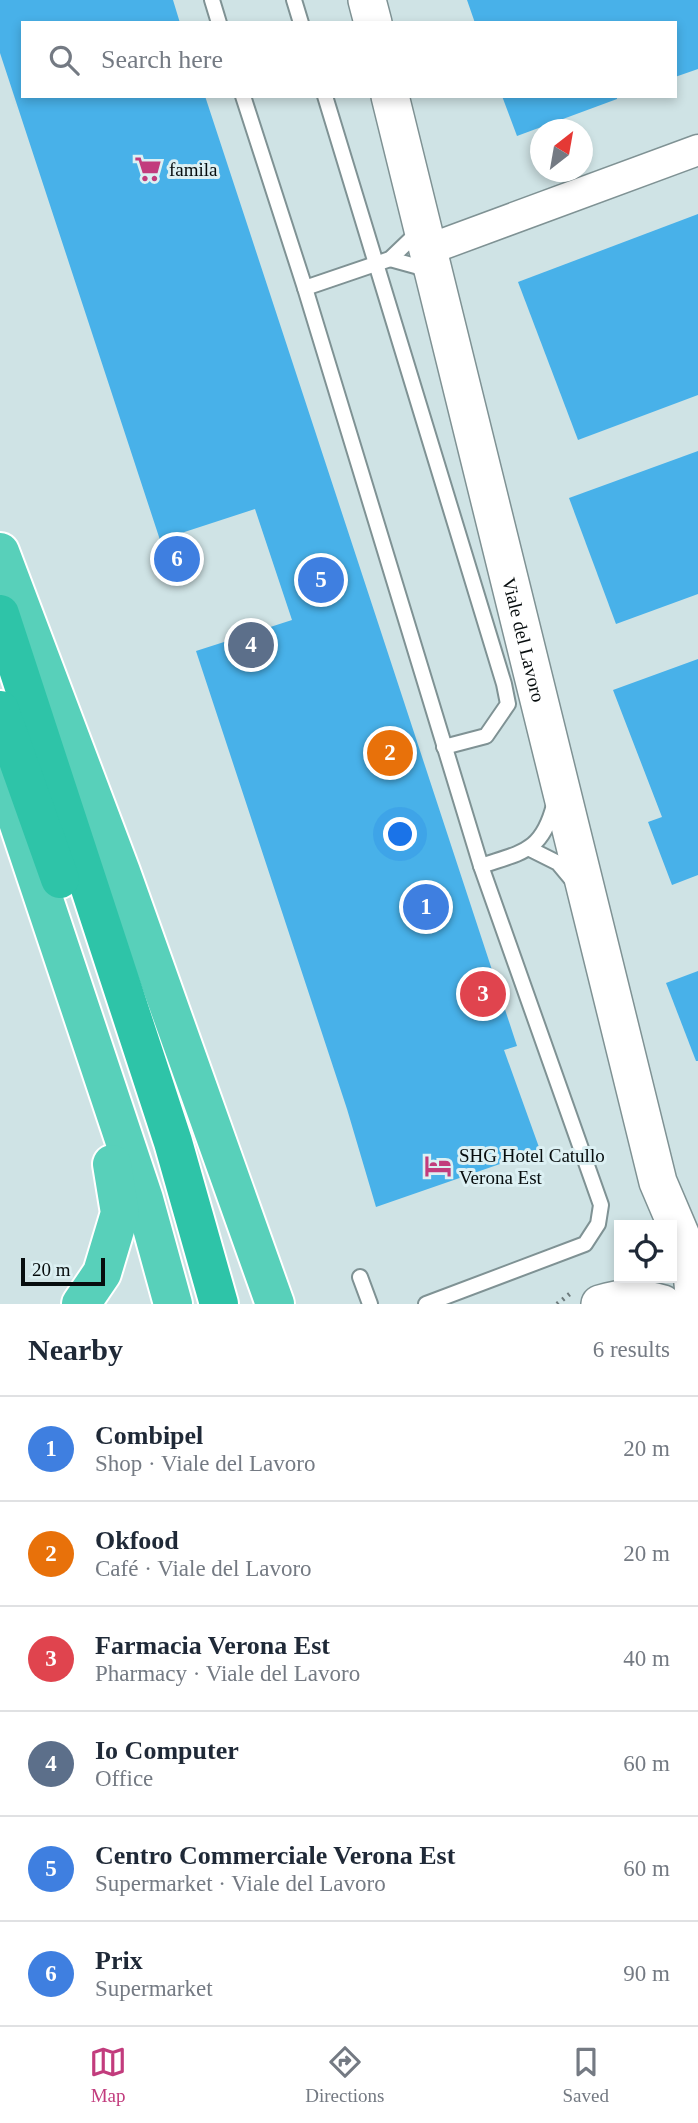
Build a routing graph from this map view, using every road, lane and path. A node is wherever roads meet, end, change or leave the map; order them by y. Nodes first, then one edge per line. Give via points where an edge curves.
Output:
1 (212, 0) edge
2 (294, 0) edge
3 (367, 0) edge
4 (218, 21) edge
5 (300, 21) edge
6 (372, 21) edge
7 (244, 98) edge
8 (326, 98) edge
9 (390, 98) edge
10 (698, 150) edge
11 (416, 205) junction
12 (427, 250) junction
13 (384, 261) junction
14 (305, 288) junction
15 (439, 298) junction
16 (0, 552) edge
17 (0, 614) edge
18 (0, 710) edge
19 (444, 747) junction
20 (0, 768) edge
21 (0, 782) edge
22 (560, 784) junction
23 (530, 849) junction
24 (481, 866) junction
25 (588, 899) junction
26 (658, 1182) junction
27 (656, 1220) edge
28 (360, 1277) dead end
29 (621, 1283) edge
30 (81, 1304) edge
31 (173, 1304) edge
32 (218, 1304) edge
33 (275, 1304) edge
34 (370, 1304) edge
35 (426, 1304) edge
36 (598, 1304) edge
37 (663, 1304) edge
38 (695, 1304) edge

1 - 4 lane
2 - 5 lane
3 - 6 street
7 - 14 lane
8 - 13 lane
9 - 11 street, Viale del Lavoro
10 - 12 street
11 - 12 street, Viale del Lavoro
11 - 13 lane via 413,237
12 - 15 street, Viale del Lavoro
13 - 14 lane
13 - 15 lane via 419,267
13 - 19 lane via 508,704 486,736
14 - 19 lane
15 - 22 street, Viale del Lavoro
16 - 33 highway
17 - 32 highway via 173,1142
18 - 32 highway via 155,1148
19 - 24 lane
20 - 31 highway via 139,1186
21 - 30 highway via 64,1014 113,1167 120,1213 102,1273
22 - 23 lane via 548,827
22 - 25 street, Viale del Lavoro
23 - 24 lane
23 - 25 lane via 558,863
24 - 35 lane via 601,1205 598,1224 585,1244
25 - 26 street, Viale del Lavoro
26 - 27 street, Viale del Lavoro
26 - 38 street, Viale del Lavoro via 684,1243
28 - 34 lane
29 - 36 street
36 - 37 street via 620,1298

